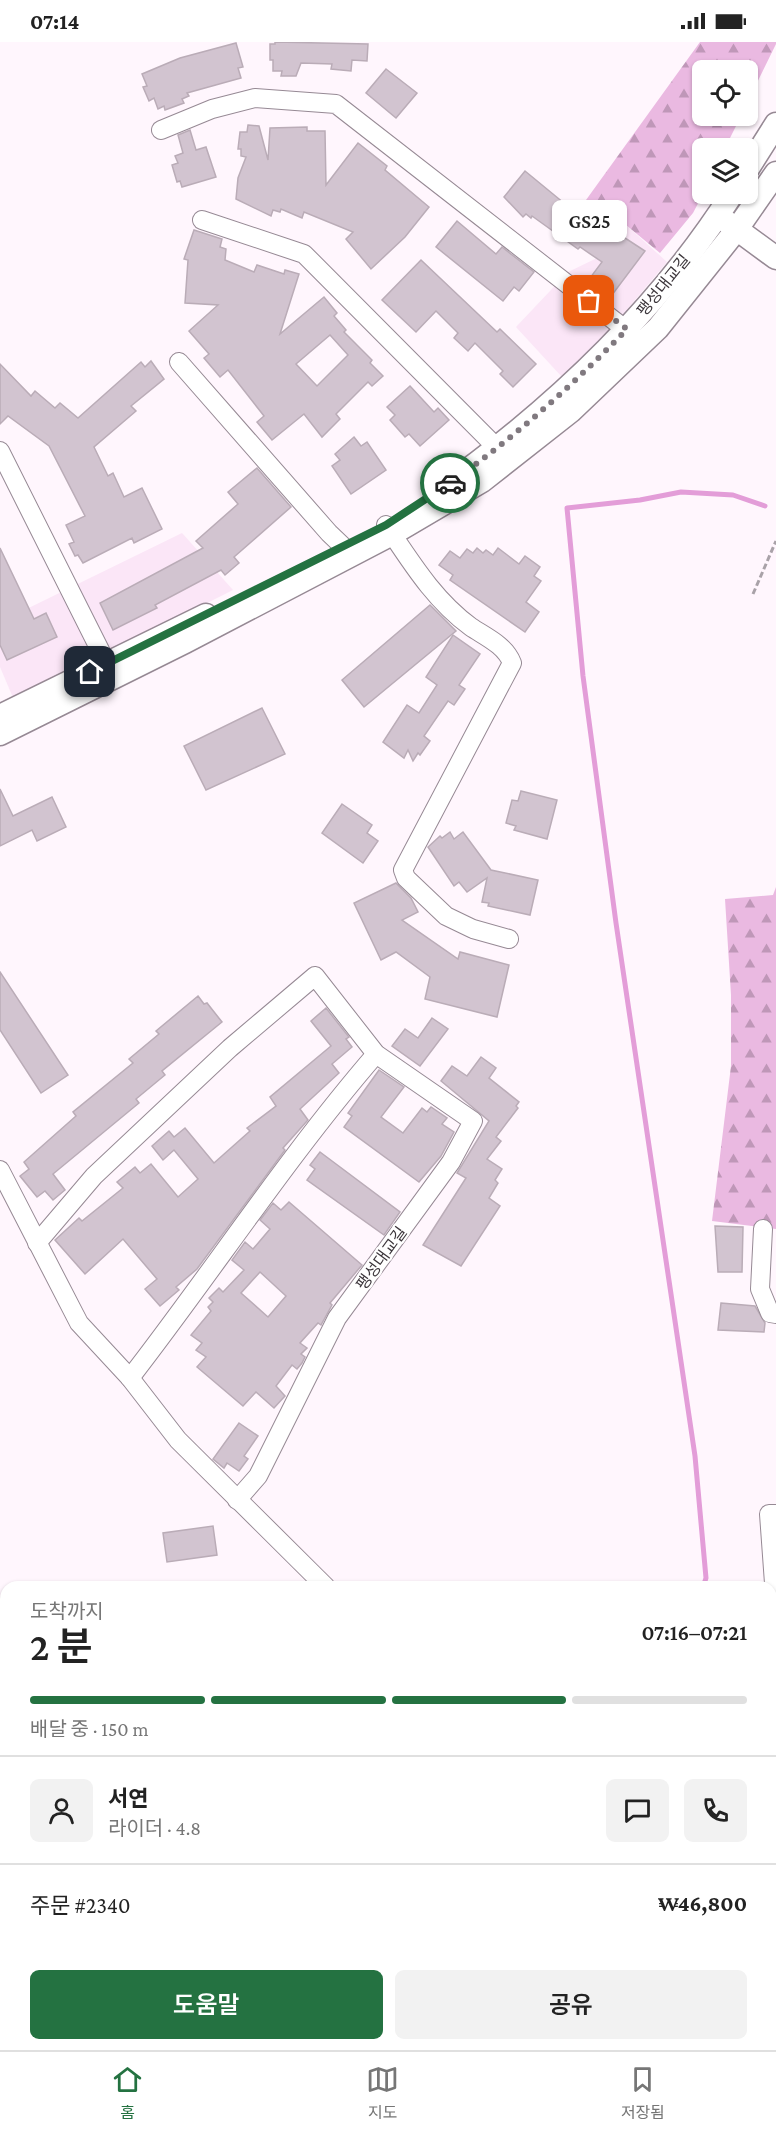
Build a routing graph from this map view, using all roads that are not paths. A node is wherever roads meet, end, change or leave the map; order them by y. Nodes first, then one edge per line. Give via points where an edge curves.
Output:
1 (776, 124) edge
2 (161, 130) dead end
3 (758, 153) edge
4 (776, 173) edge
5 (725, 204) edge
6 (718, 215) junction
7 (202, 220) dead end
8 (737, 230) junction
9 (776, 258) edge
10 (634, 336) junction
11 (179, 362) dead end
12 (0, 451) edge
13 (503, 454) junction
14 (389, 530) junction
15 (348, 551) junction
16 (110, 671) junction
17 (0, 716) edge
18 (0, 734) edge
19 (509, 939) dead end
20 (376, 1054) junction
21 (0, 1170) edge
22 (763, 1229) dead end
23 (37, 1243) junction
24 (776, 1314) edge
25 (130, 1378) junction
26 (237, 1500) junction
27 (776, 1514) edge
28 (320, 1581) edge
29 (774, 1581) edge

1 - 3 main road
2 - 10 street via 212,109 255,98 336,104
4 - 8 main road
5 - 6 main road, 팽성대교길
6 - 8 main road
6 - 10 main road, 팽성대교길
7 - 13 street via 304,254
8 - 9 main road
8 - 10 main road via 658,328
10 - 13 main road, 팽성대교길 via 587,371
11 - 15 street
12 - 16 street
13 - 14 main road, 팽성대교길 via 421,504
14 - 15 main road, 팽성대교길
14 - 19 street via 448,610 504,649 512,663 403,870 406,878 446,916 472,929
15 - 16 main road, 팽성대교길
16 - 17 main road, 팽성대교길
16 - 18 main road
20 - 23 street, 팽성대교길 via 315,976 230,1048 94,1176
20 - 25 street via 328,1110
20 - 26 street, 팽성대교길 via 473,1121 451,1162 337,1318 258,1476
21 - 23 street
22 - 24 street via 760,1289 770,1313
23 - 25 street via 79,1323
25 - 26 street via 178,1440
26 - 28 street
27 - 29 street via 769,1514

